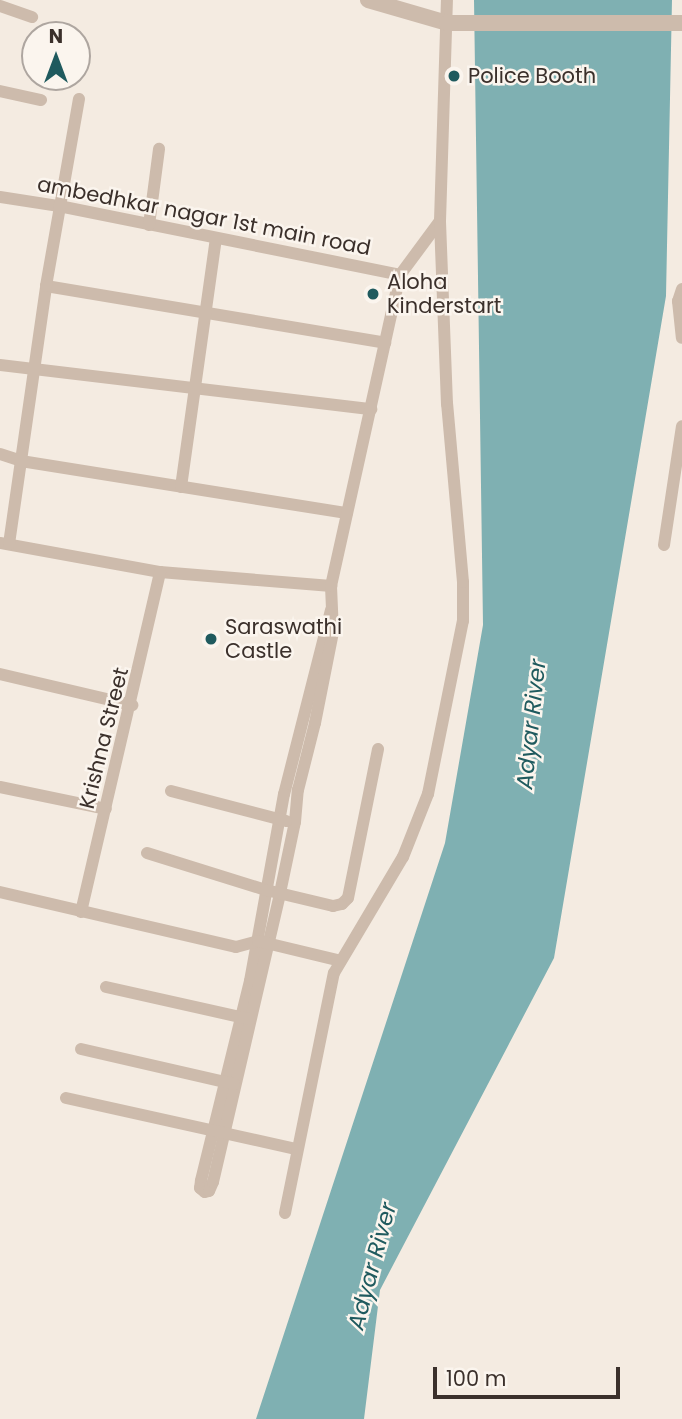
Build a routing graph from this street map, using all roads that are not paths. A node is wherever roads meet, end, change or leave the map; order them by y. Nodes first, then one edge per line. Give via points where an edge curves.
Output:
1 (368, 0) edge
2 (447, 0) edge
3 (0, 6) edge
4 (32, 17) dead end
5 (447, 23) junction
6 (679, 23) edge
7 (0, 91) edge
8 (79, 99) dead end
9 (41, 100) dead end
10 (159, 149) dead end
11 (0, 197) edge
12 (59, 206) junction
13 (440, 221) junction
14 (149, 225) junction
15 (216, 239) junction
16 (400, 275) junction
17 (46, 286) junction
18 (682, 289) edge
19 (205, 313) junction
20 (682, 338) edge
21 (385, 343) junction
22 (0, 365) edge
23 (33, 370) junction
24 (194, 388) junction
25 (372, 409) junction
26 (682, 426) edge
27 (0, 454) edge
28 (21, 461) junction
29 (181, 487) junction
30 (347, 513) junction
31 (5, 544) edge
32 (664, 545) dead end
33 (160, 572) junction
34 (331, 586) junction
35 (0, 674) edge
36 (132, 705) junction
37 (310, 721) junction
38 (378, 749) dead end
39 (0, 787) edge
40 (171, 791) dead end
41 (106, 809) junction
42 (280, 820) junction
43 (295, 822) junction
44 (147, 853) dead end
45 (267, 890) junction
46 (0, 892) edge
47 (280, 893) junction
48 (81, 912) junction
49 (263, 942) junction
50 (341, 961) junction
51 (106, 987) dead end
52 (246, 1018) junction
53 (81, 1049) dead end
54 (231, 1083) junction
55 (66, 1098) dead end
56 (219, 1131) junction
57 (296, 1149) junction
58 (285, 1213) dead end

1 - 5 street
2 - 5 street
3 - 4 street
5 - 6 street
5 - 13 street
7 - 9 street
8 - 12 street
10 - 14 street
11 - 12 street, ambedhkar nagar 1st main road
12 - 14 street, ambedhkar nagar 1st main road
12 - 17 street
13 - 16 street
13 - 50 street via 447,404 463,621 428,794 403,857
14 - 15 street, ambedhkar nagar 1st main road
15 - 16 street, ambedhkar nagar 1st main road
15 - 19 street
16 - 21 street
17 - 19 street
17 - 23 street
18 - 20 street via 678,300
19 - 21 street
19 - 24 street
21 - 25 street
22 - 23 street
23 - 24 street
23 - 28 street
24 - 25 street
24 - 29 street
25 - 30 street
26 - 32 street
27 - 28 street
28 - 29 street
28 - 31 street
29 - 30 street
30 - 34 street
31 - 33 street
33 - 34 street
33 - 36 street, Krishna Street
34 - 37 street via 333,632
35 - 36 street
36 - 41 street, Krishna Street
37 - 42 street
37 - 43 street
38 - 47 street via 348,898 333,906
39 - 41 street
40 - 42 street
41 - 48 street, Krishna Street
42 - 43 street
42 - 45 street
43 - 47 street
44 - 45 street
45 - 47 street
45 - 49 street
46 - 48 street
47 - 49 street
48 - 49 street via 236,947
49 - 50 street
49 - 52 street
50 - 57 street via 328,992
51 - 52 street
52 - 54 street
53 - 54 street
54 - 56 street
55 - 56 street
56 - 57 street
57 - 58 street

